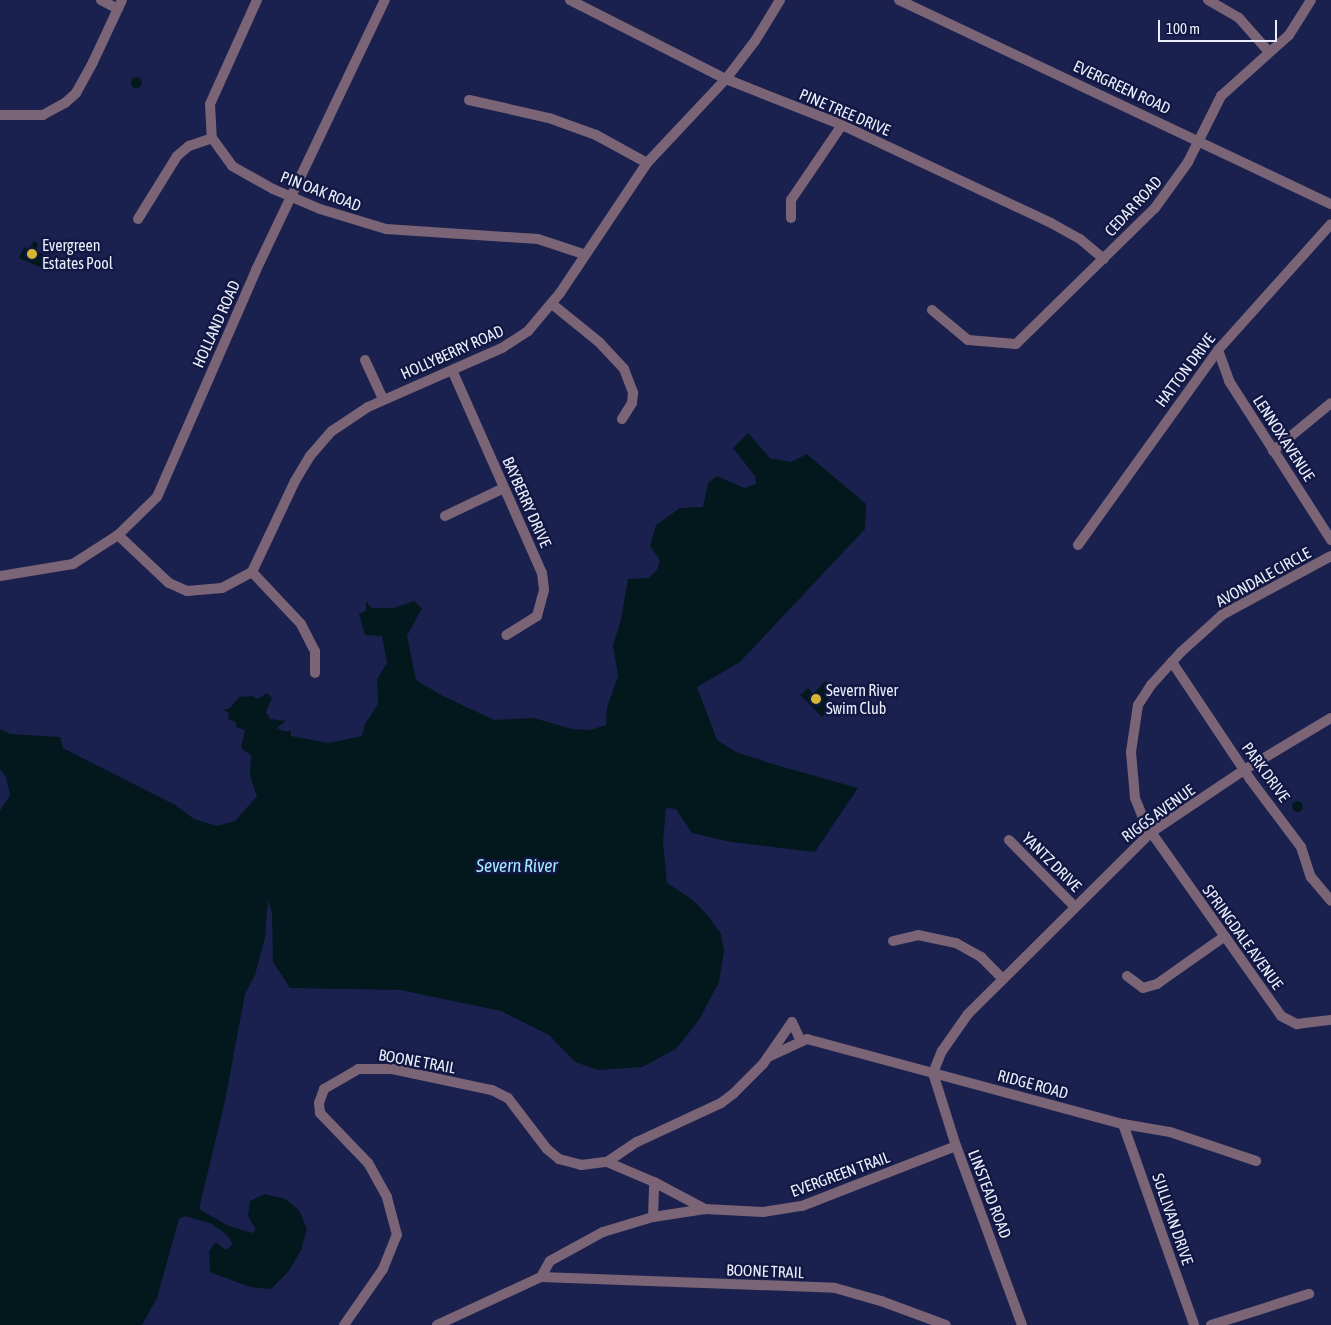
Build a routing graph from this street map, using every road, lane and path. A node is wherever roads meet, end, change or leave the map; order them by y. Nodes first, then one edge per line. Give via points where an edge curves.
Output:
1 (101, 0) edge
2 (257, 0) edge
3 (385, 0) edge
4 (570, 0) edge
5 (780, 0) edge
6 (899, 0) edge
7 (1208, 0) edge
8 (1311, 0) edge
9 (120, 5) edge
10 (1269, 52) junction
11 (726, 80) junction
12 (469, 100) dead end
13 (0, 115) edge
14 (842, 125) junction
15 (212, 138) junction
16 (1198, 139) junction
17 (646, 163) junction
18 (291, 197) junction
19 (1331, 204) edge
20 (791, 218) dead end
21 (138, 219) dead end
22 (1331, 224) edge
23 (583, 254) junction
24 (1104, 259) junction
25 (552, 304) junction
26 (932, 310) dead end
27 (1218, 350) junction
28 (365, 360) dead end
29 (452, 370) junction
30 (383, 399) junction
31 (1331, 403) edge
32 (622, 419) dead end
33 (1273, 451) junction
34 (504, 488) junction
35 (445, 516) dead end
36 (118, 535) junction
37 (1331, 540) edge
38 (1078, 545) dead end
39 (1331, 556) edge
40 (252, 572) junction
41 (0, 576) edge
42 (506, 635) dead end
43 (1172, 662) junction
44 (315, 673) dead end
45 (1331, 718) edge
46 (1244, 770) junction
47 (1150, 833) junction
48 (1009, 840) dead end
49 (1331, 901) edge
50 (1074, 906) junction
51 (1225, 936) junction
52 (893, 942) dead end
53 (1127, 976) dead end
54 (1003, 979) junction
55 (1331, 1020) edge
56 (801, 1041) junction
57 (768, 1057) junction
58 (933, 1073) junction
59 (1123, 1124) junction
60 (956, 1146) junction
61 (626, 1150) junction
62 (1256, 1161) dead end
63 (607, 1162) junction
64 (631, 1171) junction
65 (654, 1182) junction
66 (705, 1210) junction
67 (653, 1217) junction
68 (541, 1277) junction
69 (1310, 1294) dead end
70 (344, 1325) edge
71 (437, 1325) edge
72 (946, 1325) edge
73 (1022, 1325) edge
74 (1194, 1325) edge
75 (1210, 1325) edge

1 - 9 street
2 - 15 street via 211,102
3 - 18 street, HOLLAND ROAD
4 - 11 street, PINE TREE DRIVE
5 - 11 street, HOLLYBERRY ROAD via 755,42
6 - 16 street, EVERGREEN ROAD
7 - 10 street via 1239,18
8 - 10 street, CEDAR ROAD via 1292,32
9 - 13 street via 76,93 43,116
10 - 16 street, CEDAR ROAD via 1221,96
11 - 14 street, PINE TREE DRIVE
11 - 17 street, HOLLYBERRY ROAD
12 - 17 street via 548,118 596,135
14 - 20 street via 791,200
14 - 24 street, PINE TREE DRIVE via 1051,223 1080,239
15 - 18 street, PIN OAK ROAD via 232,166
15 - 21 street via 189,146 178,156
16 - 19 street, EVERGREEN ROAD
16 - 24 street, CEDAR ROAD via 1188,162 1168,192
17 - 23 street, HOLLYBERRY ROAD
18 - 23 street, PIN OAK ROAD via 338,216 386,228 538,239
18 - 36 street, HOLLAND ROAD via 217,356 157,496
22 - 27 street, HATTON DRIVE
23 - 25 street, HOLLYBERRY ROAD
24 - 26 street, CEDAR ROAD via 1016,344 968,340
25 - 29 street, HOLLYBERRY ROAD via 515,341
25 - 32 street via 599,342 624,368 633,393
27 - 33 street, LENNOX AVENUE via 1229,381
27 - 38 street, HATTON DRIVE
28 - 30 street
29 - 30 street, HOLLYBERRY ROAD
29 - 34 street, BAYBERRY DRIVE
30 - 40 street, HOLLYBERRY ROAD via 341,424 310,456
31 - 33 street
33 - 37 street, LENNOX AVENUE
34 - 35 street
34 - 42 street, BAYBERRY DRIVE via 542,573 544,590 537,616
36 - 40 street via 169,584 187,591 222,588
36 - 41 street, HOLLAND ROAD via 64,568 16,571
39 - 43 street, AVONDALE CIRCLE via 1222,615
40 - 44 street via 301,624 315,652
43 - 46 street, PARK DRIVE
43 - 47 street, AVONDALE CIRCLE via 1143,696 1134,724 1131,752 1134,790
45 - 46 street, RIGGS AVENUE
46 - 47 street, RIGGS AVENUE
46 - 49 street, PARK DRIVE via 1301,846 1311,877
47 - 50 street, RIGGS AVENUE
47 - 51 street, SPRINGDALE AVENUE
48 - 50 street, YANTZ DRIVE
50 - 54 street, RIGGS AVENUE
51 - 53 street via 1157,984 1143,988
51 - 55 street, SPRINGDALE AVENUE via 1289,1023
52 - 54 street via 918,934 956,943 982,957
54 - 58 street, RIGGS AVENUE via 957,1027
56 - 57 street
56 - 57 street, BOONE TRAIL via 792,1022
56 - 58 street, RIDGE ROAD via 807,1039
57 - 61 street, BOONE TRAIL via 720,1103 666,1126
58 - 59 street, RIDGE ROAD
58 - 60 street, LINSTEAD ROAD
59 - 62 street, RIDGE ROAD via 1170,1132
59 - 74 street, SULLIVAN DRIVE
60 - 66 street, EVERGREEN TRAIL via 802,1206 763,1212
60 - 73 street, LINSTEAD ROAD
61 - 63 street, BOONE TRAIL
61 - 64 street
63 - 64 street, BOONE TRAIL
63 - 70 street, BOONE TRAIL via 582,1165 559,1159 546,1149 516,1107 492,1090 392,1069 358,1069 339,1079 321,1093 320,1113 368,1163 396,1221 397,1235 383,1269
64 - 65 street, BOONE TRAIL
65 - 66 street, BOONE TRAIL
65 - 67 street
66 - 67 street, EVERGREEN TRAIL
67 - 68 street, EVERGREEN TRAIL via 578,1243 550,1261
68 - 71 street, BOONE TRAIL
68 - 72 street, BOONE TRAIL via 835,1288 881,1300
69 - 75 street

